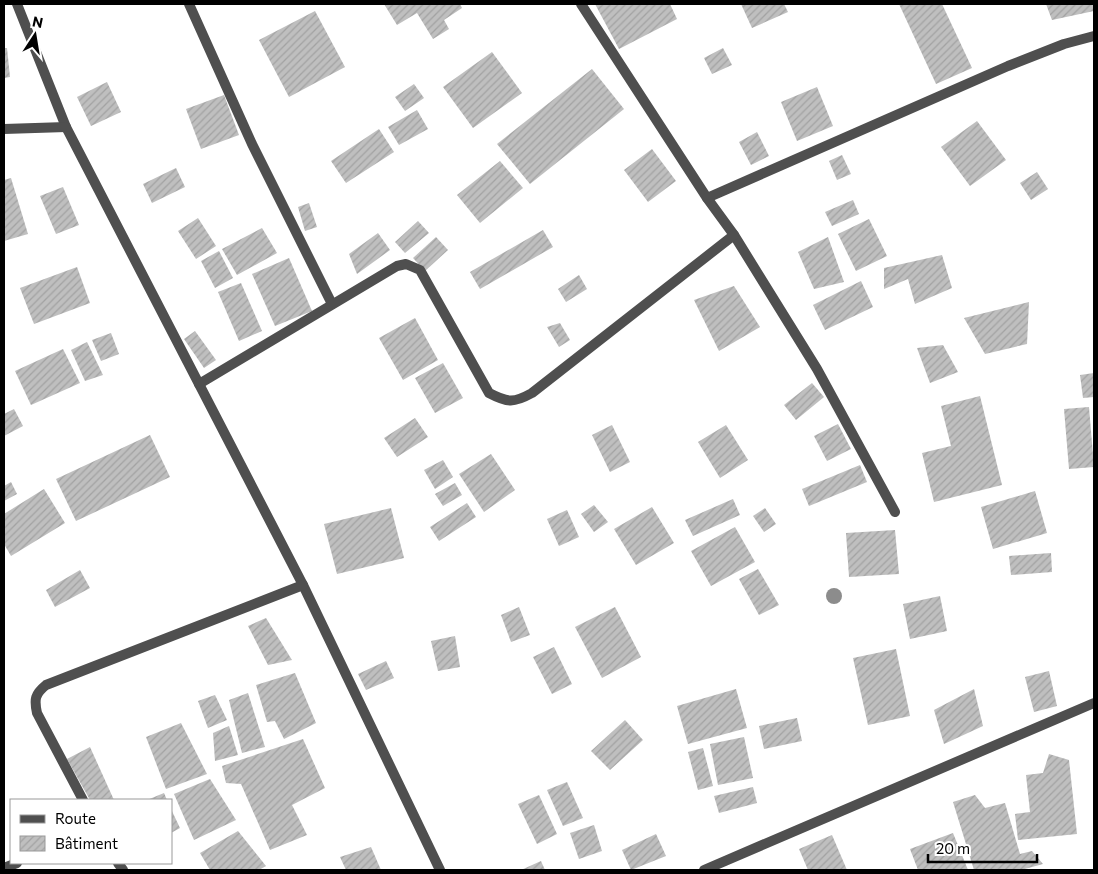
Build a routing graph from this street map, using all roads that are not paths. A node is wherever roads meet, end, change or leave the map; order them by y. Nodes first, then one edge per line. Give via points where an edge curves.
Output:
1 (17, 4) edge
2 (189, 4) edge
3 (581, 4) edge
4 (1094, 36) edge
5 (66, 127) junction
6 (4, 129) edge
7 (707, 198) junction
8 (734, 235) junction
9 (332, 304) junction
10 (199, 384) junction
11 (895, 512) dead end
12 (303, 585) junction
13 (1094, 703) edge
14 (82, 799) edge
15 (440, 870) edge
16 (704, 870) edge

1 - 5 street
2 - 9 street via 252,144
3 - 7 street
4 - 7 street via 1008,66
5 - 6 street
5 - 10 street
7 - 8 street
8 - 9 street via 532,393 517,401 502,400 489,393 420,270 413,265 397,266
8 - 11 street via 817,368
9 - 10 street
10 - 12 street
12 - 14 street via 46,685 37,692 34,700 37,713
12 - 15 street
13 - 16 street

